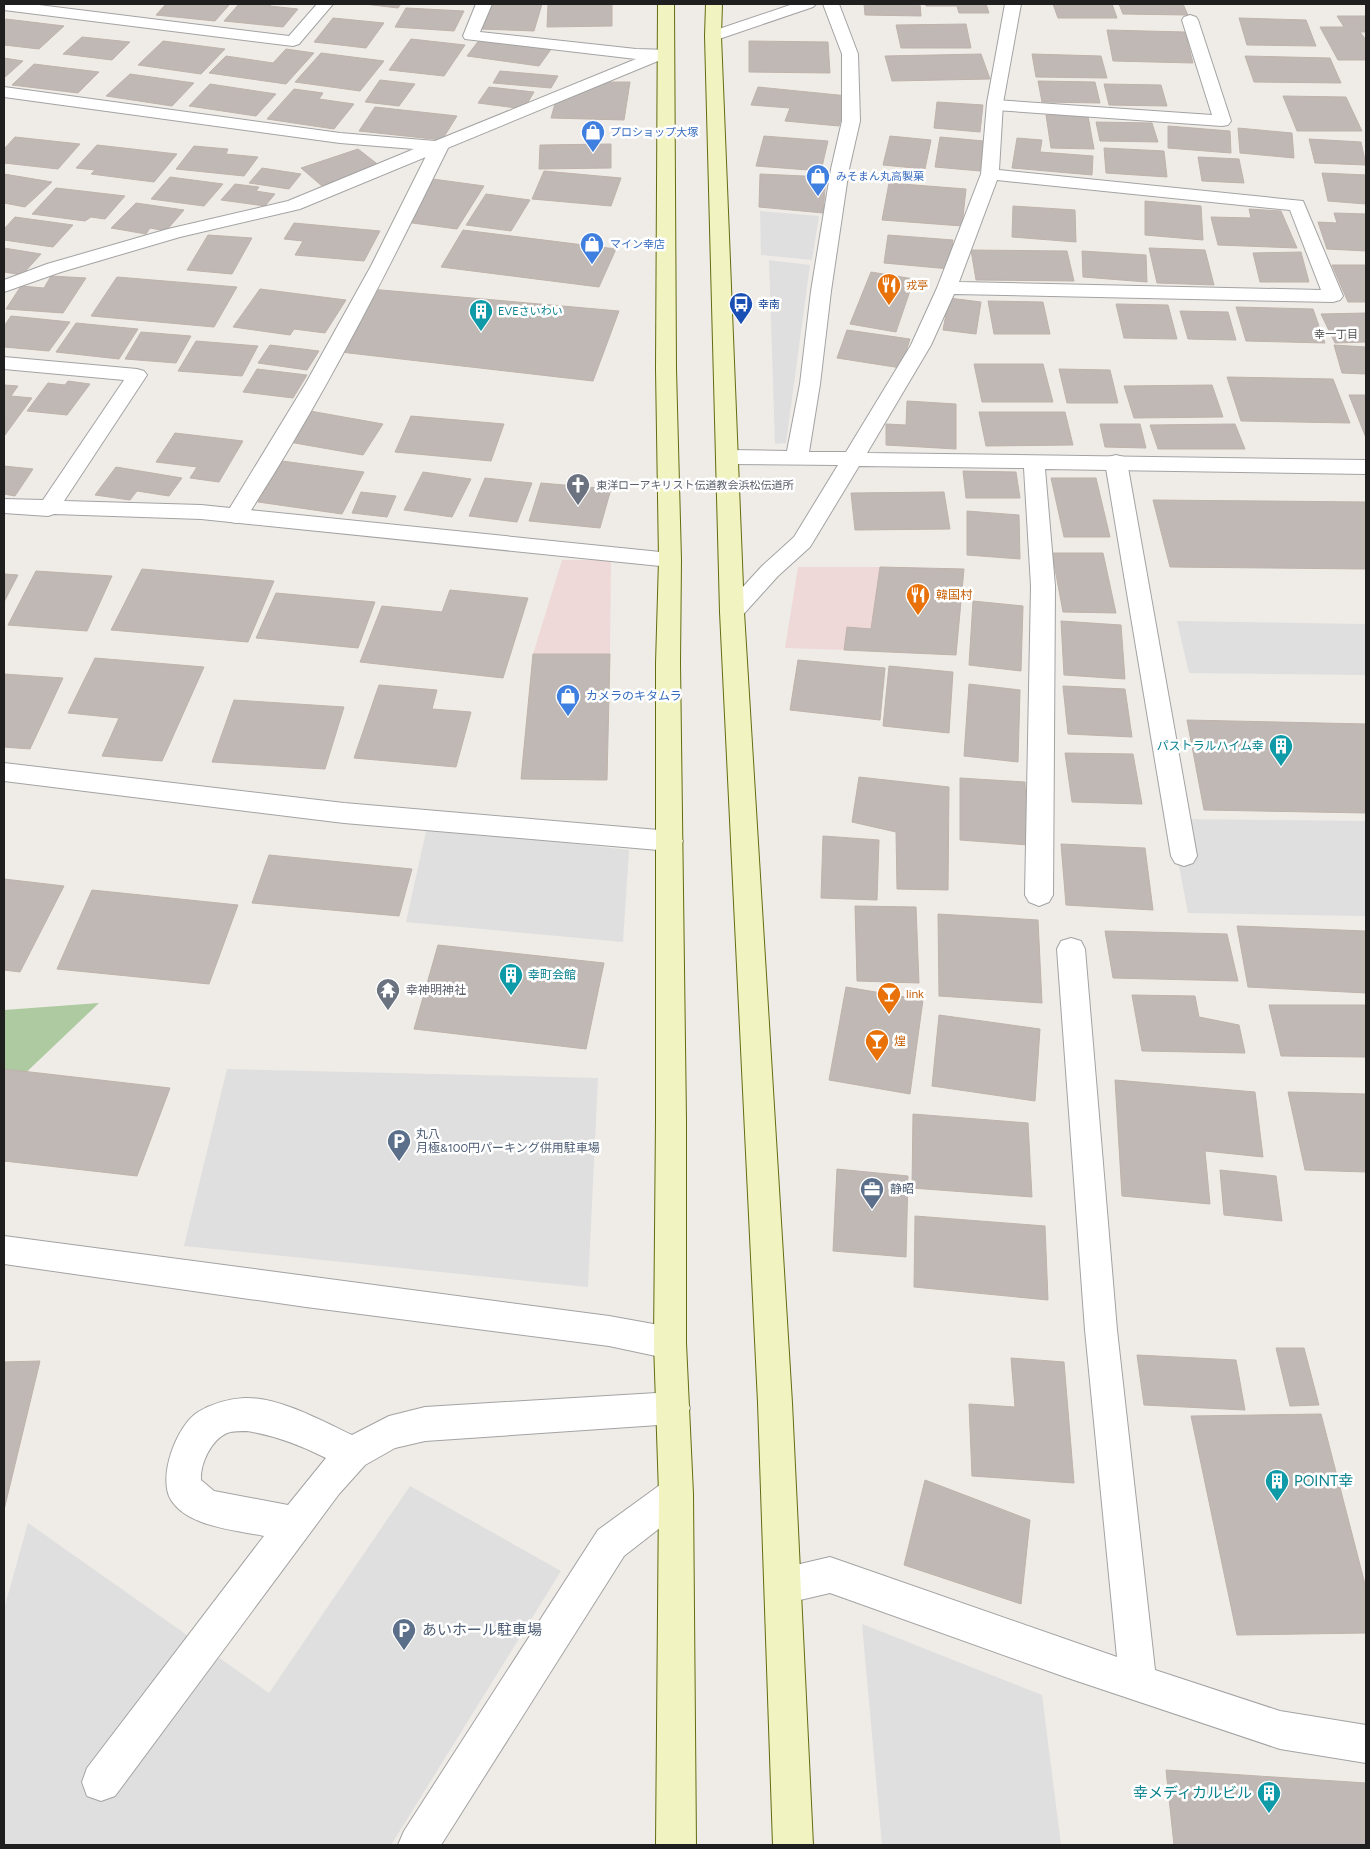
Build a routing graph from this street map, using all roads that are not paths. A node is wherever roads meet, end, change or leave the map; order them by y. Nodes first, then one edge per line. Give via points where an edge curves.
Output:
1 (325, 4) edge
2 (484, 4) edge
3 (666, 4) edge
4 (714, 4) edge
5 (808, 4) edge
6 (831, 4) edge
7 (1013, 4) edge
8 (4, 5) edge
9 (142, 10) dead end
10 (1190, 20) dead end
11 (130, 22) junction
12 (713, 36) junction
13 (664, 53) junction
14 (12, 94) edge
15 (995, 105) junction
16 (4, 111) edge
17 (440, 146) junction
18 (990, 174) junction
19 (4, 286) edge
20 (947, 288) junction
21 (4, 363) edge
22 (728, 457) junction
23 (797, 457) junction
24 (852, 458) junction
25 (1034, 462) junction
26 (1116, 462) junction
27 (1366, 467) edge
28 (4, 506) edge
29 (48, 509) junction
30 (236, 516) junction
31 (670, 560) junction
32 (732, 612) junction
33 (4, 772) edge
34 (670, 841) junction
35 (1184, 856) dead end
36 (1039, 895) dead end
37 (1071, 949) dead end
38 (4, 1250) edge
39 (670, 1343) junction
40 (673, 1408) junction
41 (353, 1453) junction
42 (676, 1494) junction
43 (295, 1524) junction
44 (783, 1586) junction
45 (1138, 1681) junction
46 (1366, 1744) edge
47 (101, 1782) dead end
48 (418, 1845) edge
49 (676, 1845) edge
50 (793, 1845) edge

1 - 11 street via 293,41
2 - 13 street via 470,36 636,54
3 - 13 street
4 - 12 street
5 - 12 street
6 - 23 street via 850,54 850,121
7 - 15 street
8 - 11 street
9 - 11 street
10 - 15 street via 1222,121
12 - 22 street
13 - 17 street
13 - 31 street
14 - 16 street
14 - 17 street via 340,138
15 - 18 street
17 - 19 street via 294,205 175,233
17 - 30 street via 380,266
18 - 20 street
18 - 20 street via 1297,206 1333,296
20 - 24 street via 921,345
21 - 29 street via 138,375
22 - 23 street
22 - 32 street
23 - 24 street
24 - 25 street
24 - 32 street via 802,542
25 - 26 street
25 - 36 street via 1043,586
26 - 27 street
26 - 35 street
28 - 29 street
29 - 30 street via 201,512
30 - 31 street
31 - 34 street
32 - 44 street
33 - 34 street via 344,814
34 - 39 street
37 - 45 street via 1101,1330
38 - 39 street via 609,1331
39 - 40 street
40 - 41 street via 425,1424 389,1433
40 - 42 street
41 - 43 street
41 - 43 street via 272,1418 247,1414 219,1418 200,1432 181,1469 184,1489 206,1506
42 - 48 street via 612,1543
42 - 49 street
43 - 47 street
44 - 45 street via 830,1575
44 - 50 street
45 - 46 street via 1280,1730

